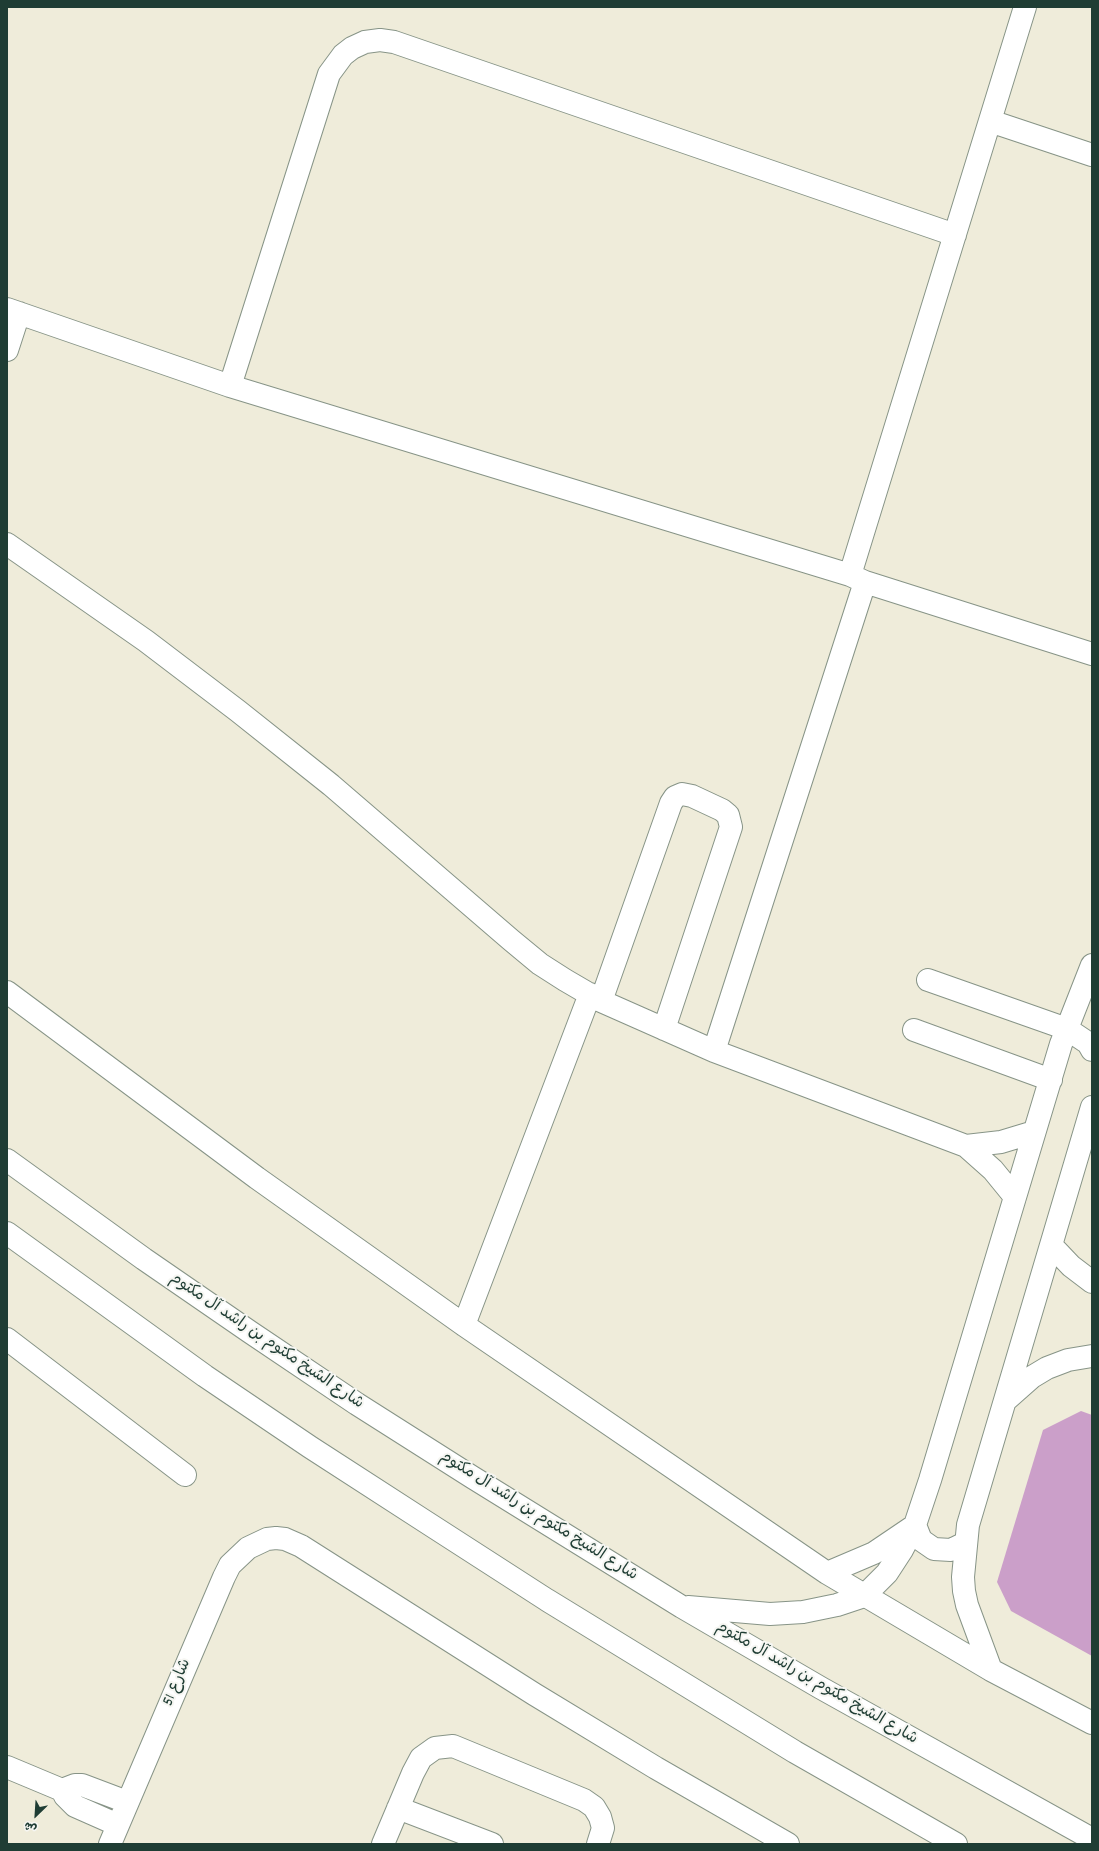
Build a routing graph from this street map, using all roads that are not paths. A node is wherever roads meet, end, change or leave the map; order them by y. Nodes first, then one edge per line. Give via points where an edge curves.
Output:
1 (1025, 7) edge
2 (990, 121) junction
3 (1092, 155) edge
4 (955, 235) junction
5 (13, 311) edge
6 (7, 350) edge
7 (230, 386) junction
8 (7, 544) edge
9 (858, 578) junction
10 (1092, 654) edge
11 (1092, 965) edge
12 (928, 980) dead end
13 (7, 992) edge
14 (596, 998) junction
15 (664, 1029) junction
16 (1067, 1029) junction
17 (914, 1030) dead end
18 (1092, 1050) edge
19 (714, 1051) junction
20 (1051, 1080) junction
21 (1092, 1107) edge
22 (1034, 1132) junction
23 (966, 1146) junction
24 (7, 1160) edge
25 (1015, 1197) junction
26 (7, 1233) edge
27 (1052, 1246) junction
28 (1092, 1282) edge
29 (464, 1325) junction
30 (7, 1339) edge
31 (1092, 1356) edge
32 (1005, 1401) junction
33 (185, 1475) dead end
34 (915, 1525) junction
35 (965, 1543) junction
36 (827, 1573) junction
37 (864, 1596) junction
38 (682, 1607) junction
39 (991, 1670) junction
40 (1092, 1723) edge
41 (7, 1767) edge
42 (62, 1790) junction
43 (127, 1802) junction
44 (398, 1808) junction
45 (751, 1822) junction
46 (114, 1834) edge
47 (1092, 1839) edge
48 (383, 1844) edge
49 (492, 1844) edge
50 (598, 1844) edge
51 (758, 1844) edge
52 (788, 1844) edge
53 (956, 1844) edge

1 - 2 street
2 - 3 street
2 - 4 street
4 - 7 street via 394,42 366,42 343,55 329,74
4 - 9 street
5 - 6 street
5 - 7 street
7 - 9 street
8 - 14 street via 146,642 238,711 331,785 540,964
9 - 10 street
9 - 19 street
11 - 16 street
12 - 16 street
13 - 29 street via 257,1178
14 - 15 street
14 - 15 street via 671,803 682,794 692,796 722,810 728,815 731,827
14 - 29 street
15 - 19 street
16 - 18 street via 1088,1043
16 - 20 street
17 - 20 street
19 - 23 street
20 - 22 street
21 - 27 street
22 - 23 street via 1001,1142
22 - 25 street
23 - 25 street via 993,1170
24 - 38 street, شارع الشيخ مكتوم بن راشد آل مكتوم via 144,1259 357,1404
25 - 34 street
26 - 53 street via 205,1376 547,1600 795,1752
27 - 28 street via 1070,1266
27 - 32 street
29 - 36 street
30 - 33 street
31 - 32 street via 1068,1360 1047,1368 1032,1376
32 - 35 street via 974,1503
34 - 35 street via 921,1540 934,1549 950,1550
34 - 36 street via 874,1553
34 - 37 street via 890,1567
35 - 39 street via 964,1591
36 - 37 street
37 - 38 street via 837,1605 789,1613 770,1614
37 - 39 street
38 - 47 street, شارع الشيخ مكتوم بن راشد آل مكتوم via 821,1688
39 - 40 street
41 - 42 street
42 - 43 street via 68,1786 82,1785
42 - 46 street via 75,1806
43 - 45 street, شارع 51 via 224,1576 238,1556 248,1548 267,1539 285,1539 534,1694
43 - 46 street, شارع 51
44 - 48 street
44 - 49 street
44 - 50 street via 421,1758 435,1748 453,1746 577,1797 594,1807 603,1828
45 - 51 street
45 - 52 street

